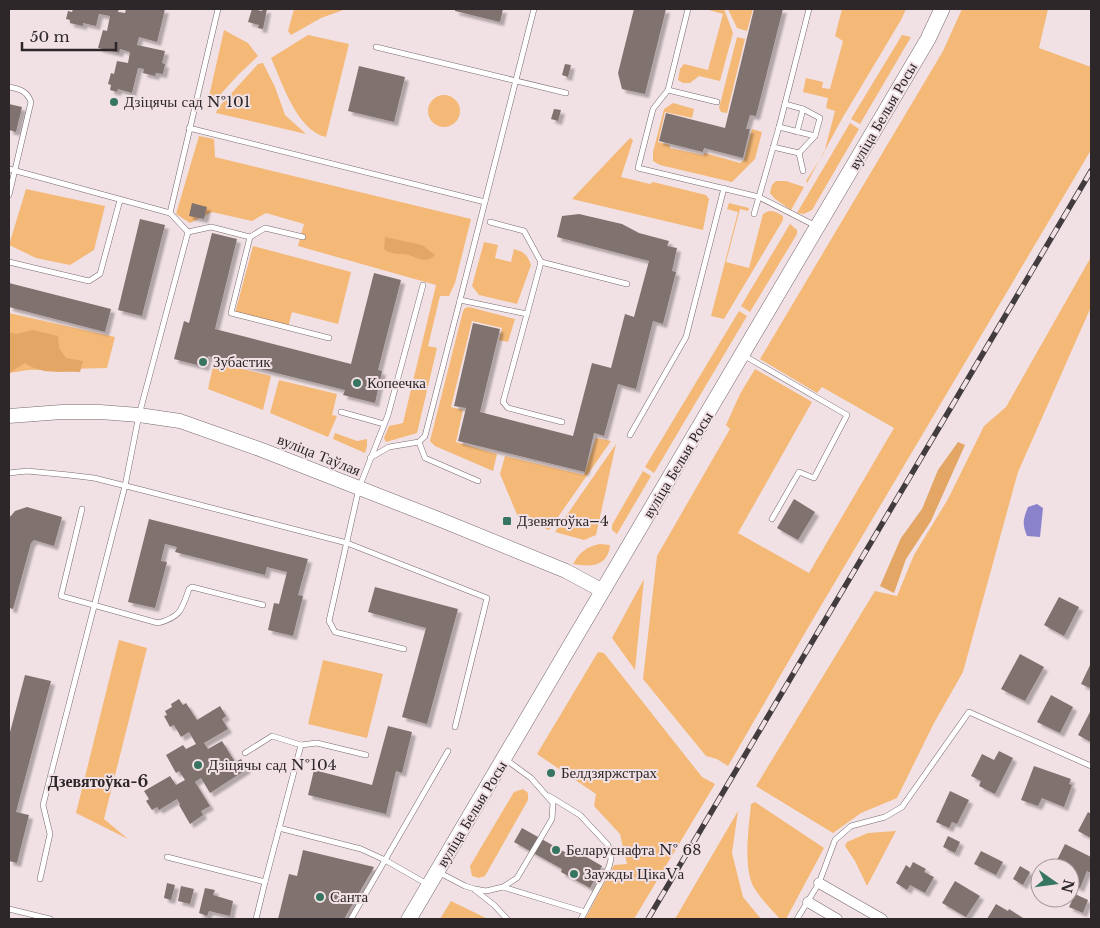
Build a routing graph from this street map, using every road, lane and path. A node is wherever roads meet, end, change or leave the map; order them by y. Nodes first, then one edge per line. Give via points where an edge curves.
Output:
1 (218, 9) edge
2 (534, 9) edge
3 (688, 9) edge
4 (809, 9) edge
5 (942, 9) edge
6 (376, 48) dead end
7 (516, 81) junction
8 (9, 87) edge
9 (668, 90) junction
10 (566, 92) dead end
11 (717, 102) dead end
12 (784, 104) junction
13 (803, 108) junction
14 (779, 127) junction
15 (189, 128) junction
16 (797, 132) junction
17 (815, 136) junction
18 (773, 147) junction
19 (800, 152) junction
20 (12, 170) edge
21 (804, 171) dead end
22 (724, 188) junction
23 (9, 195) edge
24 (759, 197) junction
25 (120, 200) junction
26 (485, 202) junction
27 (170, 213) junction
28 (754, 214) dead end
29 (490, 222) dead end
30 (818, 227) junction
31 (188, 232) junction
32 (250, 237) junction
33 (303, 237) dead end
34 (9, 262) edge
35 (542, 262) junction
36 (627, 284) dead end
37 (423, 285) dead end
38 (460, 300) junction
39 (527, 314) junction
40 (330, 338) dead end
41 (742, 355) junction
42 (341, 412) dead end
43 (139, 415) junction
44 (9, 416) edge
45 (562, 422) dead end
46 (384, 424) junction
47 (630, 435) dead end
48 (419, 442) junction
49 (369, 458) junction
50 (9, 473) edge
51 (478, 481) dead end
52 (124, 486) junction
53 (359, 488) junction
54 (82, 509) dead end
55 (772, 519) dead end
56 (347, 543) junction
57 (603, 591) junction
58 (93, 605) junction
59 (263, 605) dead end
60 (404, 649) dead end
61 (455, 727) dead end
62 (301, 745) junction
63 (448, 751) dead end
64 (245, 753) dead end
65 (366, 755) dead end
66 (505, 758) junction
67 (1091, 766) edge
68 (542, 790) junction
69 (279, 828) junction
70 (167, 857) dead end
71 (385, 860) junction
72 (438, 872) junction
73 (40, 879) dead end
74 (266, 882) junction
75 (820, 883) junction
76 (430, 885) junction
77 (503, 887) junction
78 (475, 889) junction
79 (808, 902) junction
80 (9, 909) edge
81 (585, 912) junction
82 (50, 919) edge
83 (256, 919) edge
84 (351, 919) edge
85 (410, 919) edge
86 (507, 919) edge
87 (581, 919) edge
88 (797, 919) edge
89 (837, 919) edge
90 (882, 919) edge

1 - 15 lane
2 - 7 lane
3 - 9 lane
4 - 12 lane
5 - 30 main road, вуліца Белыя Росы via 928,39
6 - 7 lane
7 - 10 lane
7 - 26 lane
8 - 20 lane via 28,95 31,102
9 - 11 lane
9 - 22 lane via 653,109 638,168
12 - 13 lane
12 - 14 lane
13 - 16 lane
13 - 17 lane via 820,118
14 - 16 lane
14 - 18 lane
15 - 26 lane
15 - 27 lane
16 - 17 lane
17 - 19 lane
18 - 19 lane
18 - 24 lane
19 - 21 lane
20 - 23 lane
20 - 25 lane
22 - 24 lane
22 - 47 lane via 686,337
24 - 28 lane
24 - 30 lane
25 - 27 lane
25 - 34 lane via 100,274 89,281
26 - 38 lane
27 - 31 lane
29 - 35 lane via 524,230
30 - 41 main road, вуліца Белыя Росы
31 - 32 lane via 211,227
31 - 43 lane
32 - 33 lane via 266,228
32 - 40 lane via 231,313
35 - 36 lane
35 - 39 lane
37 - 46 lane
38 - 39 lane
38 - 48 lane via 425,436
39 - 45 lane via 503,402 508,408
41 - 55 lane via 847,415 814,478 799,472
41 - 57 main road, вуліца Белыя Росы
42 - 46 lane
43 - 44 street, вуліца Таўлая via 71,412
43 - 52 lane
43 - 53 street, вуліца Таўлая via 180,421
46 - 49 lane
48 - 49 lane via 389,447
48 - 51 lane via 425,458
49 - 53 lane
50 - 52 lane via 27,471 69,475
52 - 56 lane
52 - 58 lane
53 - 56 lane
53 - 57 street, вуліца Таўлая via 562,569
54 - 58 lane via 61,596
56 - 60 lane via 329,621 335,632
56 - 61 lane via 487,598
57 - 66 main road, вуліца Белыя Росы
58 - 59 lane via 158,623 170,620 181,611 192,587
58 - 73 lane via 43,805 50,834
62 - 64 lane via 272,736
62 - 65 lane via 317,742
62 - 69 lane
63 - 71 lane
66 - 68 lane
66 - 72 main road, вуліца Белыя Росы
67 - 75 lane via 969,712 902,807 885,817 852,826 836,840
68 - 77 lane via 553,803 552,819 517,878
68 - 81 lane via 580,815 608,846 609,867
69 - 71 lane via 360,849
69 - 74 lane
70 - 74 lane
71 - 76 lane
71 - 84 lane
72 - 76 main road, вуліца Белыя Росы
72 - 78 lane
74 - 83 lane
75 - 79 lane
75 - 90 street
76 - 85 main road, вуліца Белыя Росы
77 - 78 lane via 486,891
77 - 81 lane
78 - 86 lane
79 - 88 lane
79 - 89 street
80 - 82 lane
81 - 87 lane

